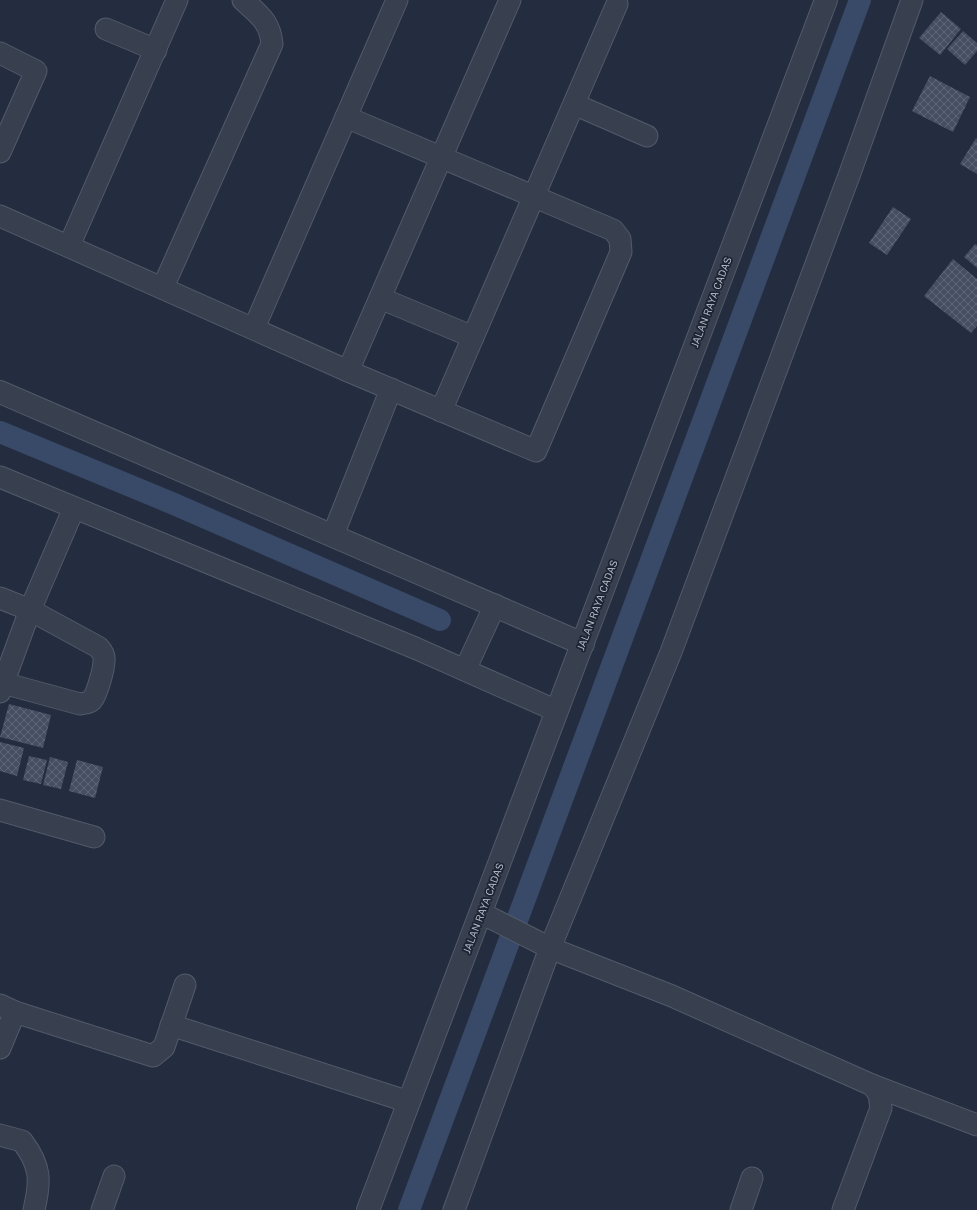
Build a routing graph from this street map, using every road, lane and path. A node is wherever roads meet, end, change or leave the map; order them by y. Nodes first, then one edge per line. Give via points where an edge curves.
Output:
1 (177, 0) edge
2 (243, 0) edge
3 (396, 0) edge
4 (510, 0) edge
5 (826, 0) edge
6 (912, 0) edge
7 (617, 4) dead end
8 (106, 29) dead end
9 (156, 50) junction
10 (0, 53) edge
11 (574, 104) junction
12 (346, 116) junction
13 (647, 136) dead end
14 (0, 152) edge
15 (441, 157) junction
16 (534, 197) junction
17 (0, 216) edge
18 (69, 246) junction
19 (164, 287) junction
20 (380, 298) junction
21 (254, 328) junction
22 (473, 338) junction
23 (348, 371) junction
24 (391, 389) junction
25 (0, 392) edge
26 (441, 411) junction
27 (0, 477) edge
28 (74, 508) junction
29 (333, 535) junction
30 (0, 598) edge
31 (495, 605) junction
32 (30, 610) junction
33 (583, 644) junction
34 (465, 670) junction
35 (1, 688) edge
36 (557, 711) junction
37 (0, 810) edge
38 (94, 837) dead end
39 (481, 914) junction
40 (550, 948) junction
41 (184, 985) dead end
42 (8, 1009) edge
43 (171, 1025) junction
44 (0, 1048) edge
45 (872, 1084) junction
46 (409, 1102) junction
47 (977, 1125) edge
48 (0, 1134) edge
49 (114, 1176) dead end
50 (752, 1178) dead end
51 (34, 1210) edge
52 (102, 1210) edge
53 (368, 1210) edge
54 (454, 1210) edge
55 (741, 1210) edge
56 (843, 1210) edge

1 - 9 street
2 - 19 street via 264,20 271,33 272,44
3 - 12 street
4 - 15 street
5 - 33 street, JALAN RAYA CADAS
6 - 40 street via 652,702
7 - 11 street
8 - 9 street
9 - 18 street
10 - 14 street via 36,71
11 - 13 street
11 - 16 street
12 - 15 street
12 - 21 street
15 - 16 street
15 - 20 street
16 - 22 street
16 - 26 street via 613,230 620,239 621,252 536,451
17 - 18 street
18 - 19 street
19 - 21 street
20 - 22 street
20 - 23 street
21 - 23 street
22 - 26 street
23 - 24 street
24 - 26 street
24 - 29 street
25 - 29 street
27 - 28 street
28 - 32 street
28 - 34 street
29 - 31 street
30 - 32 street
31 - 33 street
31 - 34 street
32 - 35 street
32 - 35 street via 103,652 105,660 98,687 93,700 80,704
33 - 36 street, JALAN RAYA CADAS
34 - 36 street
36 - 39 street, JALAN RAYA CADAS
37 - 38 street
39 - 40 street
39 - 46 street, JALAN RAYA CADAS
40 - 45 street via 672,996
40 - 54 street
41 - 43 street
42 - 43 street via 153,1056 164,1047
42 - 44 street
43 - 46 street
45 - 47 street
45 - 56 street via 879,1094 881,1108
46 - 53 street, JALAN RAYA CADAS
48 - 51 street via 22,1141 38,1168
49 - 52 street
50 - 55 street

